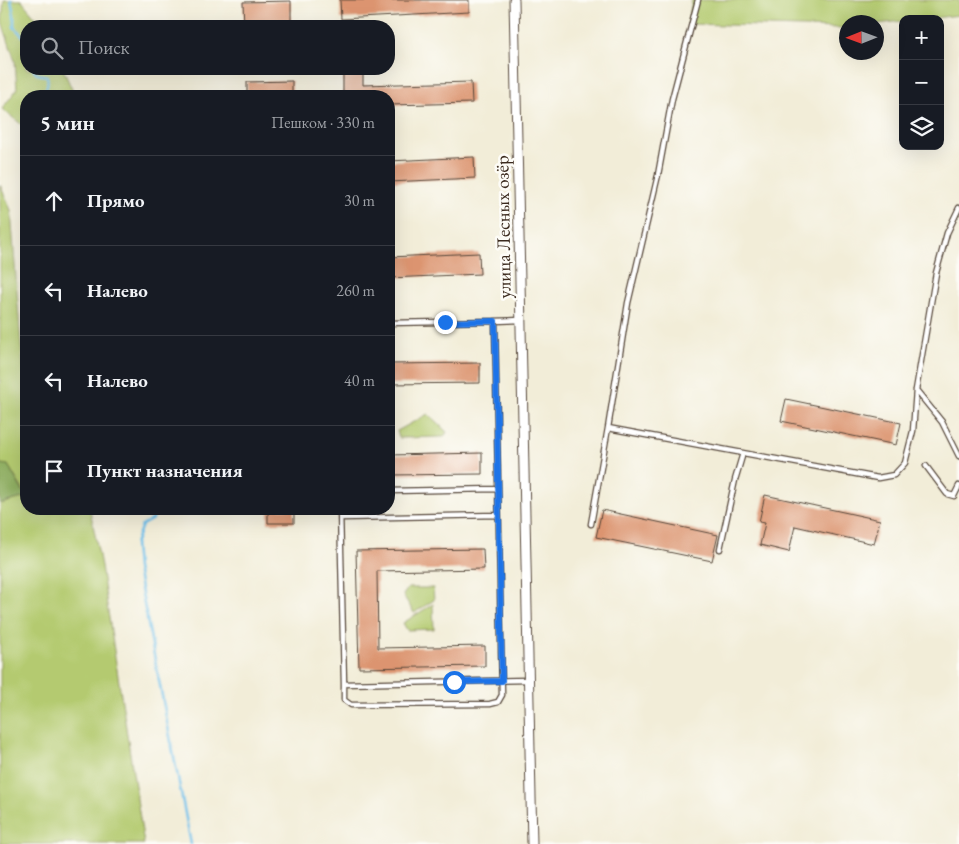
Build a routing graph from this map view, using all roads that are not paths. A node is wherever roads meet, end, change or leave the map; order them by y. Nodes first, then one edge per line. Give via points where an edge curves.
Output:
1 (514, 0) edge
2 (698, 0) edge
3 (959, 208) edge
4 (521, 320) junction
5 (495, 321) junction
6 (395, 323) edge
7 (916, 390) junction
8 (608, 428) junction
9 (743, 453) junction
10 (959, 456) edge
11 (926, 466) dead end
12 (959, 486) edge
13 (498, 489) junction
14 (395, 491) edge
15 (498, 515) junction
16 (340, 518) joint
17 (591, 524) dead end
18 (720, 549) dead end
19 (529, 680) junction
20 (502, 681) junction
21 (344, 684) junction
22 (532, 844) edge

1 - 4 street, улица Лесных озёр
2 - 8 lane via 672,100 628,303
3 - 7 lane via 947,233 936,273
4 - 5 lane
4 - 19 street, улица Лесных озёр
5 - 6 lane
5 - 13 lane
7 - 9 lane via 913,430 905,463 894,475 878,478
7 - 10 lane via 942,422
8 - 9 lane
8 - 17 lane
9 - 18 lane
11 - 12 lane via 947,494 954,496
13 - 14 lane
13 - 15 lane
15 - 16 lane
15 - 20 lane
16 - 21 lane
19 - 20 lane
19 - 22 street, улица Лесных озёр
20 - 21 lane
20 - 21 lane via 500,699 490,704 351,705 344,700

